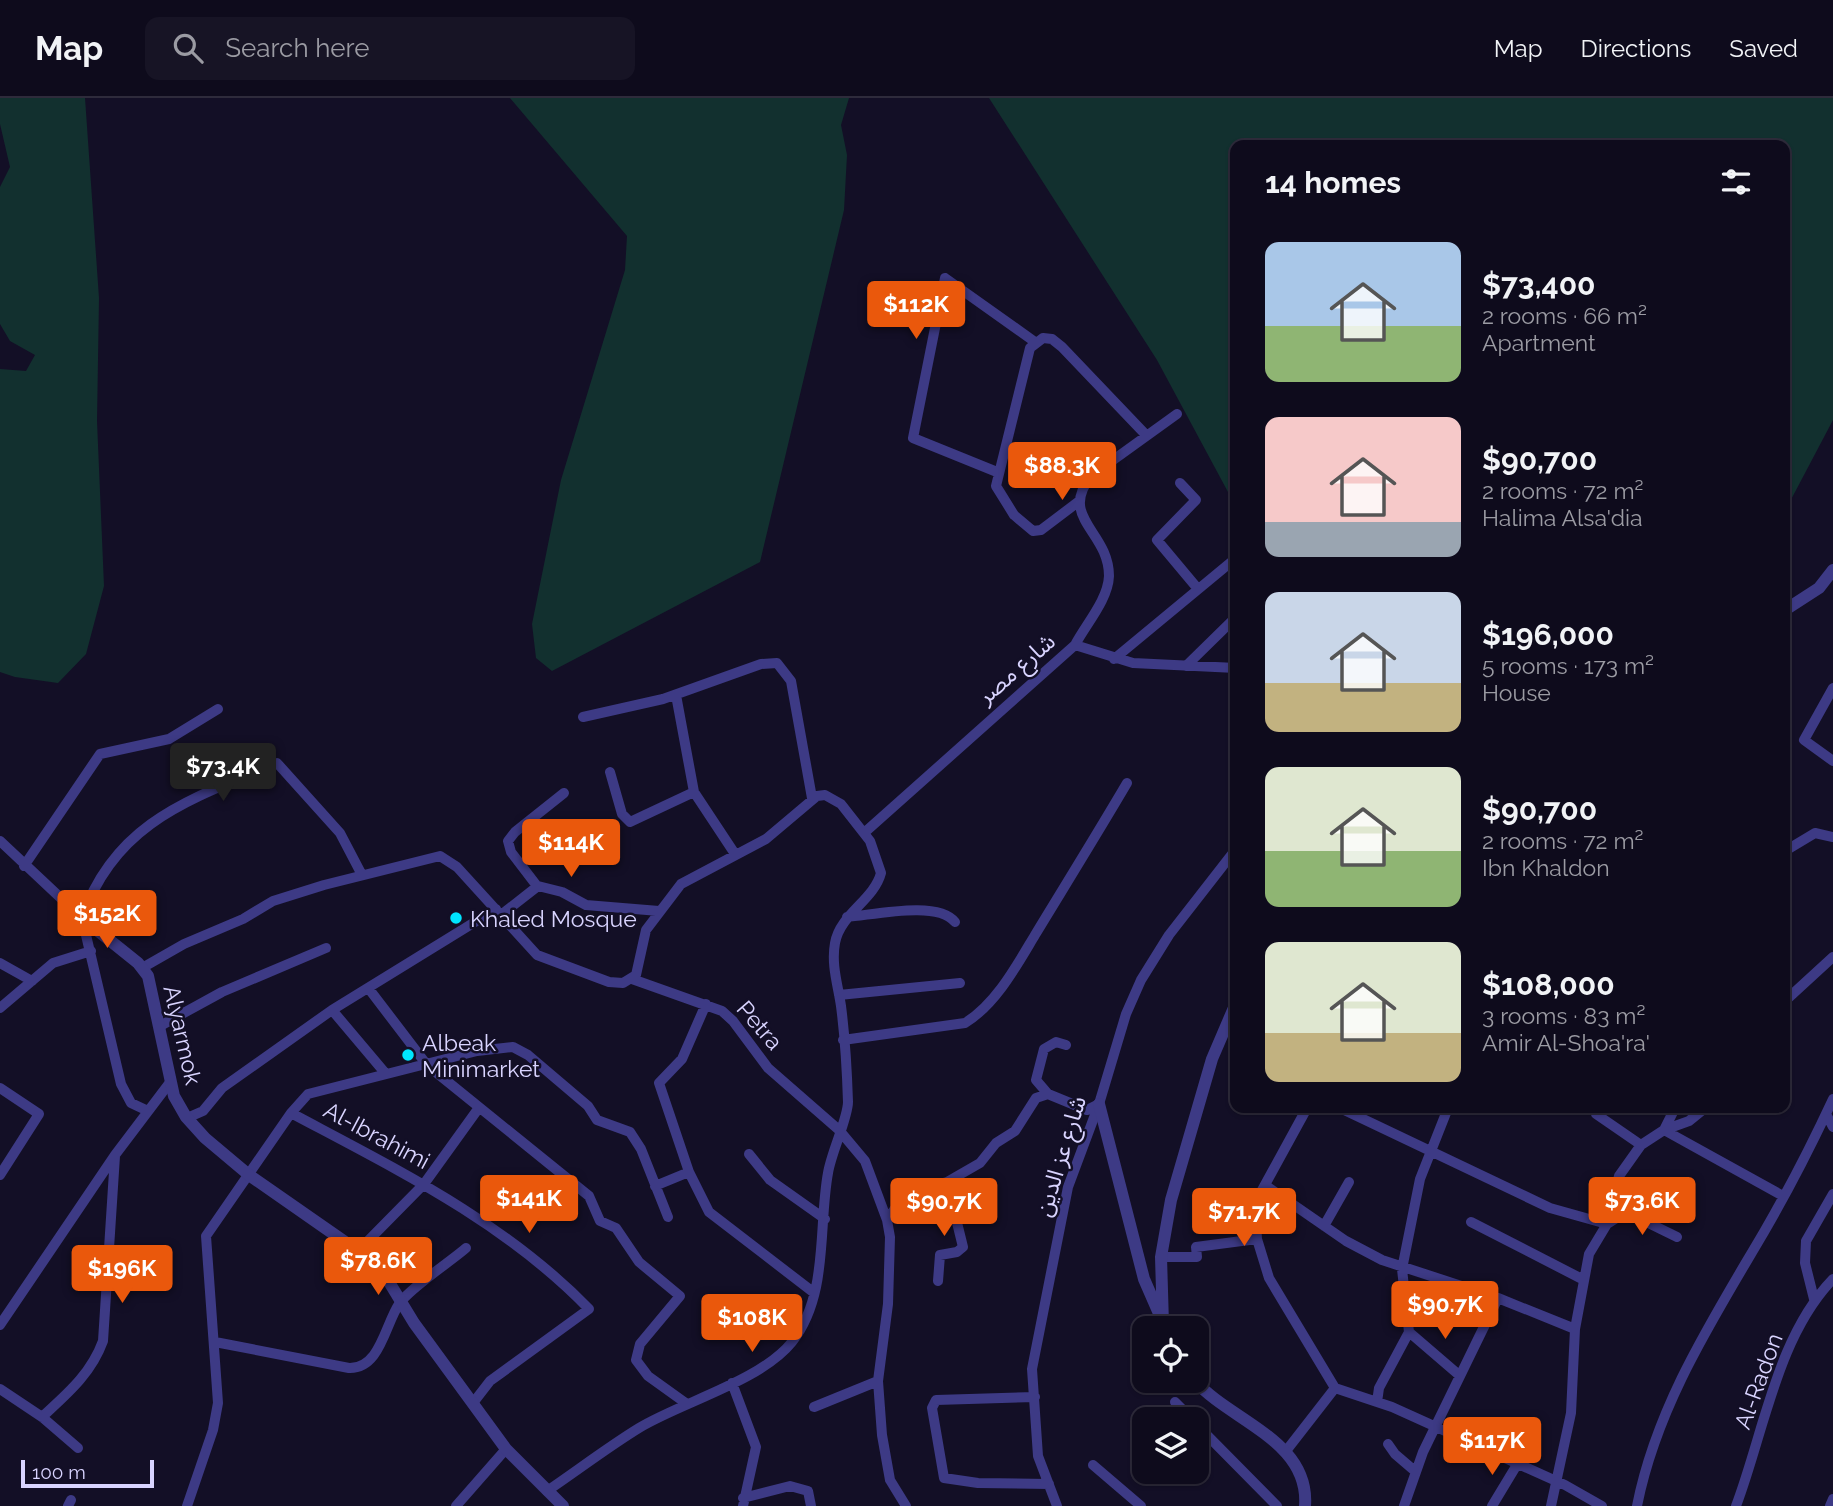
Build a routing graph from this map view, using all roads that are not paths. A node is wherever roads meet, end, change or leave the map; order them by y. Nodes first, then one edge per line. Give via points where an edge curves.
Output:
1 (1035, 342) junction
2 (1177, 414) dead end
3 (1146, 435) junction
4 (997, 472) junction
5 (1180, 483) dead end
6 (1078, 502) junction
7 (1230, 563) edge
8 (1833, 570) edge
9 (1198, 589) junction
10 (1790, 607) edge
11 (1230, 623) edge
12 (1075, 645) junction
13 (1114, 659) junction
14 (1186, 666) junction
15 (1230, 668) edge
16 (1833, 688) edge
17 (676, 695) junction
18 (219, 709) dead end
19 (583, 718) dead end
20 (1833, 761) edge
21 (610, 772) dead end
22 (1127, 783) dead end
23 (694, 792) junction
24 (564, 793) dead end
25 (812, 798) junction
26 (864, 833) junction
27 (1833, 837) edge
28 (0, 841) edge
29 (1790, 848) edge
30 (734, 854) junction
31 (1230, 857) edge
32 (24, 866) junction
33 (362, 875) junction
34 (537, 886) junction
35 (659, 911) junction
36 (499, 912) junction
37 (82, 918) junction
38 (847, 918) junction
39 (955, 922) dead end
40 (326, 948) dead end
41 (91, 951) junction
42 (1833, 957) edge
43 (0, 963) edge
44 (142, 968) junction
45 (632, 979) junction
46 (32, 981) junction
47 (960, 984) dead end
48 (369, 989) junction
49 (839, 995) junction
50 (1790, 996) edge
51 (706, 1004) junction
52 (0, 1008) edge
53 (332, 1010) junction
54 (1230, 1017) edge
55 (160, 1026) junction
56 (843, 1040) junction
57 (1066, 1045) dead end
58 (427, 1065) junction
59 (386, 1074) junction
60 (171, 1081) junction
61 (0, 1088) edge
62 (1048, 1094) junction
63 (1833, 1099) edge
64 (1099, 1104) junction
65 (478, 1109) junction
66 (148, 1111) junction
67 (291, 1113) junction
68 (1304, 1113) edge
69 (1351, 1113) edge
70 (1446, 1113) edge
71 (1672, 1113) edge
72 (1699, 1113) edge
73 (1596, 1114) dead end
74 (1826, 1114) junction
75 (187, 1118) junction
76 (1833, 1127) edge
77 (839, 1130) junction
78 (1664, 1130) junction
79 (1641, 1145) junction
80 (1429, 1150) junction
81 (749, 1154) dead end
82 (115, 1155) junction
83 (689, 1172) junction
84 (0, 1175) edge
85 (249, 1175) junction
86 (947, 1182) junction
87 (1349, 1182) dead end
88 (424, 1184) junction
89 (1265, 1185) junction
90 (655, 1186) junction
91 (1647, 1190) dead end
92 (1833, 1194) edge
93 (1783, 1196) junction
94 (1626, 1212) junction
95 (668, 1217) dead end
96 (825, 1219) junction
97 (887, 1220) junction
98 (1471, 1222) dead end
99 (1607, 1224) junction
100 (1324, 1226) junction
101 (1677, 1237) dead end
102 (1257, 1238) junction
103 (466, 1248) dead end
104 (358, 1251) junction
105 (1161, 1257) junction
106 (1403, 1266) junction
107 (1833, 1279) edge
108 (1584, 1280) junction
109 (938, 1281) dead end
110 (813, 1292) junction
111 (1498, 1298) junction
112 (1814, 1299) junction
113 (400, 1302) junction
114 (1160, 1316) edge
115 (1164, 1316) edge
116 (0, 1325) edge
117 (1576, 1329) junction
118 (1409, 1332) junction
119 (215, 1342) junction
120 (1459, 1375) junction
121 (878, 1381) junction
122 (732, 1383) junction
123 (1335, 1388) junction
124 (0, 1389) edge
125 (1209, 1392) edge
126 (1035, 1397) junction
127 (1175, 1402) dead end
128 (1377, 1402) junction
129 (473, 1403) junction
130 (687, 1404) junction
131 (814, 1407) dead end
132 (1180, 1407) edge
133 (42, 1418) junction
134 (1436, 1427) junction
135 (1209, 1437) edge
136 (1388, 1444) dead end
137 (78, 1448) dead end
138 (506, 1449) junction
139 (1286, 1451) junction
140 (1518, 1463) junction
141 (1093, 1465) dead end
142 (1416, 1472) junction
143 (1557, 1481) junction
144 (1049, 1485) junction
145 (547, 1491) junction
146 (1833, 1499) edge
147 (743, 1502) edge
148 (1274, 1502) edge
149 (187, 1506) edge
150 (456, 1506) edge
151 (563, 1506) edge
152 (811, 1506) edge
153 (906, 1506) edge
154 (1057, 1506) edge
155 (1141, 1506) edge
156 (1259, 1506) edge
157 (1305, 1506) edge
158 (1404, 1506) edge
159 (1493, 1506) edge
160 (1551, 1506) edge
161 (1602, 1506) edge
162 (1637, 1506) edge
163 (1736, 1506) edge
164 (1830, 1506) edge

1 - 3 street via 1052,339 1062,347
1 - 4 street
1 - 4 street via 945,278 913,438
2 - 3 street
3 - 6 street via 1091,477
4 - 6 street via 999,495 1033,531
5 - 9 street via 1196,500 1157,540
6 - 12 street via 1106,554 1109,577 1102,600
7 - 9 street
8 - 10 street via 1819,588
9 - 13 street
11 - 14 street
12 - 13 street, شارع مصر
12 - 26 street, شارع مصر
13 - 14 street, شارع مصر
14 - 15 street, شارع مصر
16 - 20 street via 1804,740
17 - 19 street
17 - 23 street
17 - 25 street via 761,664 781,665 791,681
18 - 32 street via 169,739 100,754
21 - 23 street via 622,814 630,822
22 - 56 street via 1019,964 979,1012 965,1023
23 - 30 street
24 - 34 street via 508,841
25 - 26 street via 833,798
25 - 30 street via 766,839
26 - 38 street via 881,873
27 - 29 street via 1815,833
28 - 32 street, Alyarmok
30 - 35 street via 681,884
31 - 64 street, شارع عز الدين via 1140,980
32 - 37 street, Alyarmok
33 - 36 street via 440,856 457,867
33 - 37 street via 340,833 277,763 188,799 143,828 102,873
33 - 44 street via 273,901
34 - 35 street via 594,907
34 - 36 street
35 - 45 street via 646,930 638,971
36 - 45 street via 527,947 547,961 609,982
36 - 48 street
37 - 41 street
37 - 44 street, Alyarmok
38 - 39 street via 926,910 944,913
38 - 49 street via 837,935 833,956
40 - 55 street via 222,992
41 - 46 street via 60,958
41 - 66 street via 121,1084 131,1103
42 - 50 street
43 - 46 street
44 - 55 street, Alyarmok
45 - 51 street, Petra
46 - 52 street
47 - 49 street
48 - 53 street
48 - 58 street
49 - 56 street
51 - 77 street, Petra via 733,1021 768,1068
51 - 83 street via 682,1059 659,1083
53 - 59 street
53 - 75 street via 222,1088 203,1111
54 - 105 street via 1212,1059 1175,1181
55 - 60 street, Alyarmok
56 - 77 street via 848,1106
57 - 62 street via 1056,1042 1044,1049 1036,1080
58 - 59 street
58 - 65 street
58 - 90 street via 503,1046 520,1049 597,1120 630,1132
59 - 67 street via 308,1094
60 - 66 street
60 - 75 street, Alyarmok
61 - 84 street via 39,1114
62 - 64 street via 1084,1110
62 - 86 street via 1035,1098 1013,1133 996,1143 983,1161
63 - 74 street
64 - 114 street via 1144,1279
64 - 126 street, شارع عز الدين via 1068,1187 1032,1369
65 - 88 street
65 - 130 street via 589,1196 600,1221 616,1228 639,1262 680,1296 640,1344 635,1360 648,1376
66 - 82 street
67 - 85 street
67 - 88 street, Al-Ibrahimi
68 - 89 street
69 - 80 street
70 - 80 street
71 - 78 street
72 - 78 street
73 - 79 street
74 - 76 street
74 - 93 street
75 - 85 street, Alyarmok
77 - 96 street via 827,1173
77 - 97 street, Petra via 865,1161
78 - 79 street
78 - 93 street
79 - 99 street via 1619,1176
80 - 99 street via 1550,1208
80 - 106 street
81 - 96 street via 770,1180
82 - 116 street
82 - 133 street via 103,1341 86,1375
83 - 90 street
83 - 110 street via 709,1212
85 - 104 street, Alyarmok
85 - 119 street via 206,1236
86 - 97 street via 906,1193
86 - 109 street via 963,1247 940,1255
87 - 100 street
88 - 104 street
88 - 129 street, Al-Ibrahimi via 495,1228 589,1309 490,1381
89 - 100 street
89 - 102 street via 1255,1203
90 - 95 street
91 - 94 street
92 - 112 street via 1806,1241 1805,1263
93 - 162 street via 1685,1368
94 - 99 street
94 - 101 street
96 - 110 street
97 - 121 street, Petra via 888,1304
98 - 108 street
99 - 108 street via 1589,1254
100 - 106 street via 1382,1260
102 - 105 street via 1196,1247 1197,1257
102 - 123 street via 1269,1278
103 - 113 street
104 - 113 street, Alyarmok via 386,1277
105 - 115 street
106 - 111 street
106 - 118 street
107 - 112 street, Al-Radon
108 - 117 street
110 - 122 street via 791,1343
111 - 117 street
111 - 120 street
112 - 163 street, Al-Radon via 1772,1389
113 - 119 street via 372,1358 357,1368
113 - 129 street, Alyarmok
117 - 143 street via 1571,1413
118 - 120 street
118 - 128 street via 1379,1388
119 - 149 street via 218,1403
120 - 134 street
121 - 131 street
121 - 153 street, Petra via 890,1480
122 - 130 street
122 - 147 street via 756,1452
123 - 128 street
123 - 139 street
124 - 133 street
125 - 139 street
126 - 144 street, شارع عز الدين via 1038,1456
126 - 144 street via 936,1400 932,1408 944,1478
127 - 132 street
128 - 134 street
129 - 138 street, Alyarmok
130 - 145 street via 640,1427
133 - 137 street
134 - 140 street
134 - 142 street
135 - 148 street
136 - 142 street
138 - 145 street, Alyarmok
138 - 150 street
139 - 157 street via 1306,1486
140 - 143 street
140 - 159 street
141 - 155 street
142 - 158 street
143 - 160 street
143 - 161 street
144 - 154 street, شارع عز الدين
145 - 151 street, Alyarmok
146 - 164 street
147 - 152 street via 790,1486 808,1491
148 - 156 street

